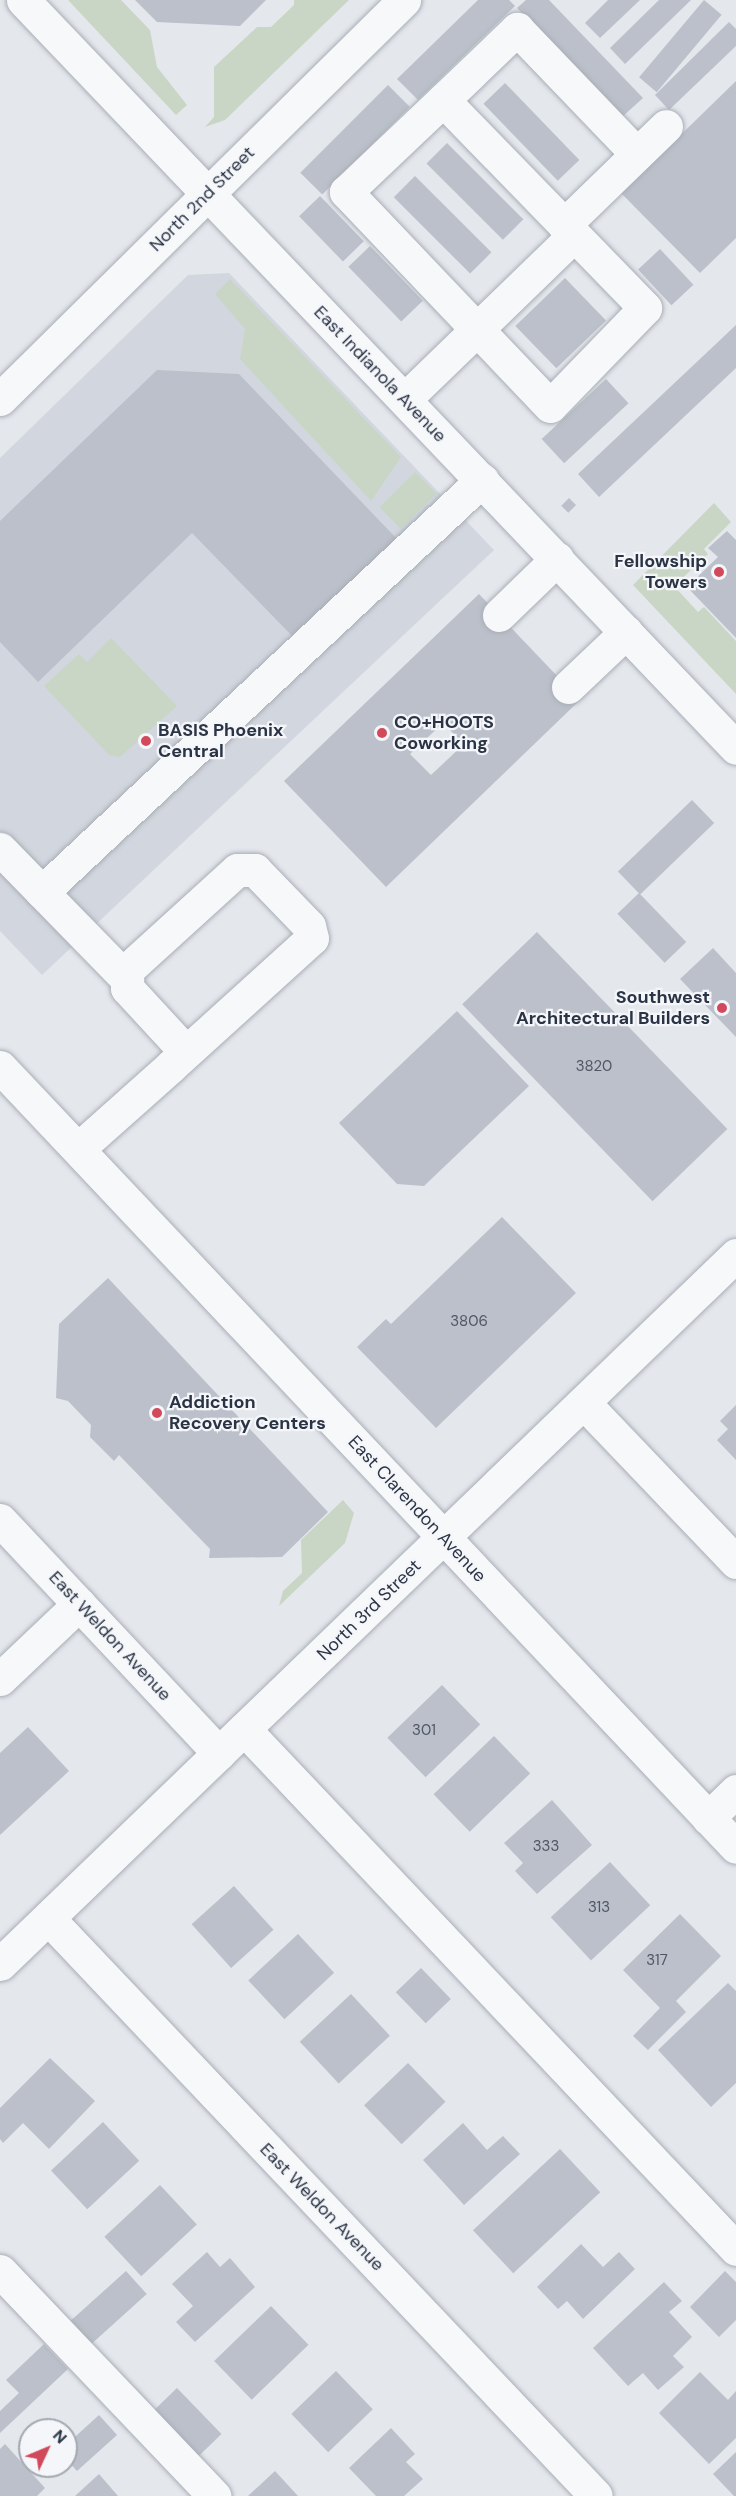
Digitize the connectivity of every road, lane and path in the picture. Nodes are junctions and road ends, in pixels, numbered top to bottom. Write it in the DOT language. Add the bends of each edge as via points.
graph roads {
  1 [pos="24,0"];
  2 [pos="404,0"];
  3 [pos="443,100"];
  4 [pos="666,126"];
  5 [pos="637,154"];
  6 [pos="208,194"];
  7 [pos="569,230"];
  8 [pos="477,329"];
  9 [pos="0,399"];
  10 [pos="405,399"];
  11 [pos="482,480"];
  12 [pos="557,559"];
  13 [pos="499,615"];
  14 [pos="626,632"];
  15 [pos="568,687"];
  16 [pos="736,748"];
  17 [pos="0,849"];
  18 [pos="42,892"];
  19 [pos="127,979"];
  20 [pos="186,1052"];
  21 [pos="0,1066"];
  22 [pos="78,1149"];
  23 [pos="736,1255"];
  24 [pos="584,1403"];
  25 [pos="0,1520"];
  26 [pos="444,1538"];
  27 [pos="736,1562"];
  28 [pos="79,1604"];
  29 [pos="0,1679"];
  30 [pos="244,1729"];
  31 [pos="219,1753"];
  32 [pos="736,1791"];
  33 [pos="708,1818"];
  34 [pos="736,1847"];
  35 [pos="48,1918"];
  36 [pos="0,1964"];
  37 [pos="736,2249"];
  38 [pos="0,2271"];
  39 [pos="214,2496"];
  40 [pos="597,2496"];
  1 -- 6 [label="street, East Indianola Avenue"];
  2 -- 6 [label="street, North 2nd Street"];
  3 -- 5 [label="street" via="517,29"];
  3 -- 7 [label="street"];
  3 -- 8 [label="street" via="346,192"];
  4 -- 5 [label="street"];
  5 -- 7 [label="street"];
  6 -- 9 [label="street, North 2nd Street"];
  6 -- 10 [label="street, East Indianola Avenue"];
  7 -- 8 [label="street"];
  7 -- 8 [label="street" via="645,308 550,406"];
  8 -- 10 [label="street"];
  10 -- 11 [label="street, East Indianola Avenue"];
  11 -- 12 [label="street, East Indianola Avenue"];
  11 -- 18 [label="street"];
  12 -- 13 [label="street"];
  12 -- 14 [label="street, East Indianola Avenue"];
  14 -- 15 [label="street"];
  14 -- 16 [label="street, East Indianola Avenue"];
  17 -- 18 [label="street"];
  18 -- 19 [label="street"];
  19 -- 20 [label="street" via="127,988"];
  19 -- 20 [label="street" via="127,970 237,870 255,870 309,926 312,938"];
  20 -- 22 [label="street"];
  21 -- 22 [label="street, East Clarendon Avenue"];
  22 -- 26 [label="street, East Clarendon Avenue"];
  23 -- 24 [label="street, North 3rd Street"];
  24 -- 26 [label="street, North 3rd Street"];
  24 -- 27 [label="street"];
  25 -- 28 [label="street, East Weldon Avenue"];
  26 -- 30 [label="street, North 3rd Street"];
  26 -- 33 [label="street, East Clarendon Avenue"];
  28 -- 29 [label="street"];
  28 -- 31 [label="street, East Weldon Avenue"];
  30 -- 31 [label="street, North 3rd Street"];
  30 -- 37 [label="street"];
  31 -- 35 [label="street, North 3rd Street"];
  32 -- 33 [label="street"];
  33 -- 34 [label="street, East Clarendon Avenue"];
  35 -- 36 [label="street, North 3rd Street"];
  35 -- 40 [label="street, East Weldon Avenue"];
  38 -- 39 [label="street"];
}
